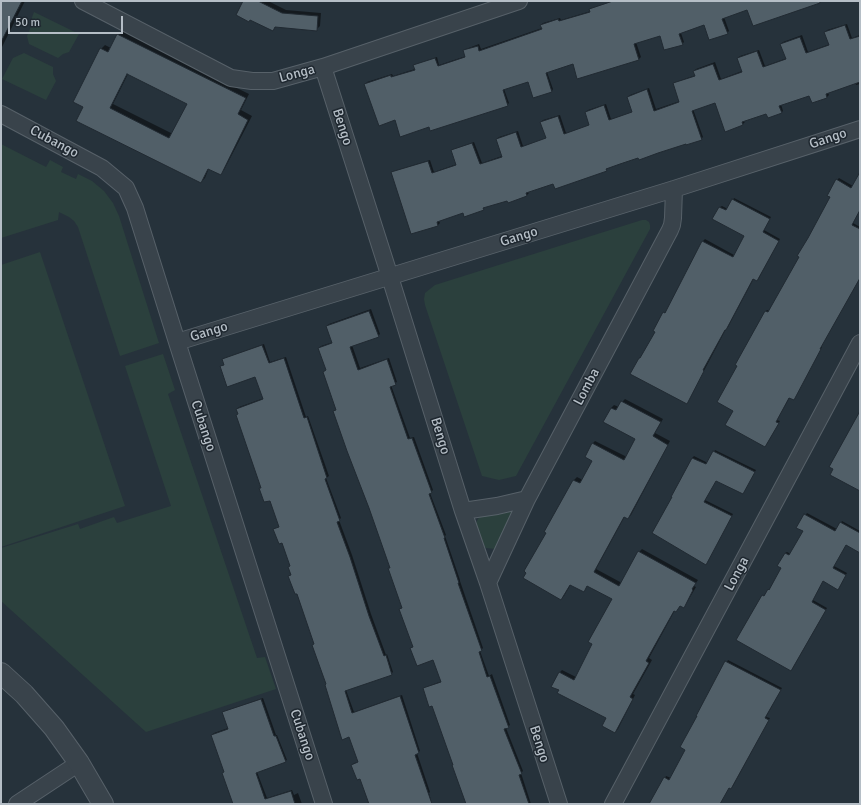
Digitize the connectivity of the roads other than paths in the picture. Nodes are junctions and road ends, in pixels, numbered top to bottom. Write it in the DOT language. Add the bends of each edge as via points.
graph roads {
  1 [pos="83,1"];
  2 [pos="519,1"];
  3 [pos="109,7"];
  4 [pos="323,67"];
  5 [pos="1,114"];
  6 [pos="860,129"];
  7 [pos="674,189"];
  8 [pos="390,277"];
  9 [pos="177,342"];
  10 [pos="860,343"];
  11 [pos="527,499"];
  12 [pos="463,511"];
  13 [pos="488,583"];
  14 [pos="1,672"];
  15 [pos="79,763"];
  16 [pos="17,804"];
  17 [pos="102,804"];
  18 [pos="324,804"];
  19 [pos="559,804"];
  20 [pos="613,804"];
  1 -- 3 [label="street, Longa"];
  2 -- 4 [label="street, Longa"];
  3 -- 4 [label="street, Longa" via="231,78 273,81"];
  4 -- 8 [label="street, Bengo"];
  5 -- 9 [label="street, Cubango" via="102,168 126,188 135,208"];
  6 -- 7 [label="street, Gango"];
  7 -- 8 [label="street, Gango"];
  7 -- 11 [label="street, Lomba" via="670,230"];
  8 -- 9 [label="street, Gango"];
  8 -- 12 [label="street, Bengo"];
  9 -- 18 [label="street, Cubango"];
  10 -- 20 [label="street, Longa"];
  11 -- 12 [label="street"];
  11 -- 13 [label="street, Lomba"];
  12 -- 13 [label="street, Bengo"];
  13 -- 19 [label="street, Bengo"];
  14 -- 15 [label="street" via="54,728"];
  15 -- 16 [label="street"];
  15 -- 17 [label="street"];
}
